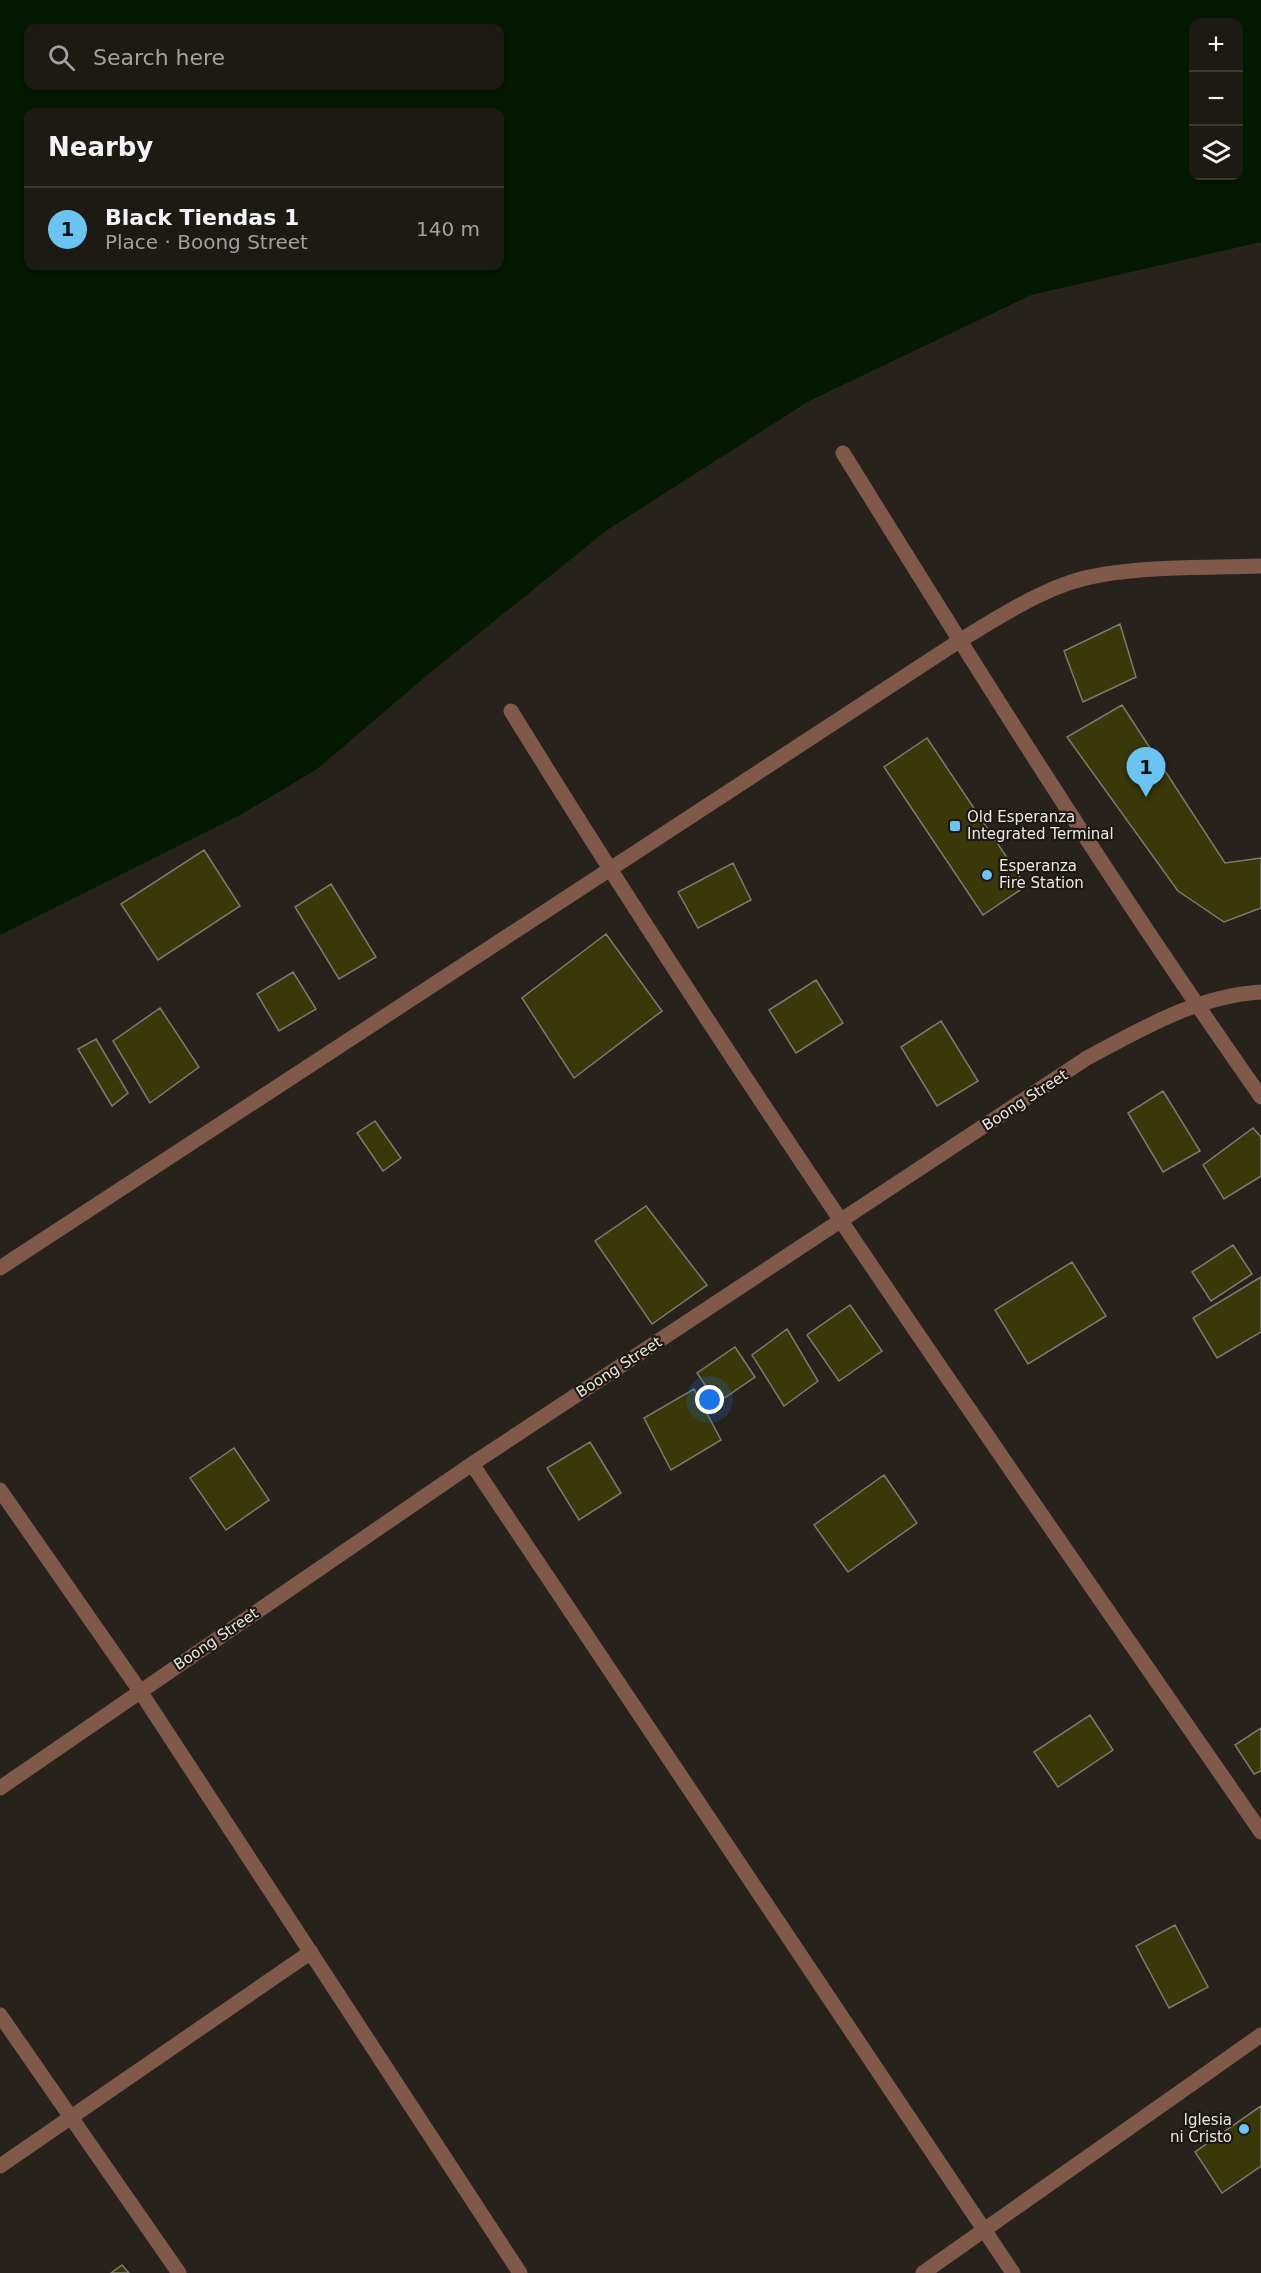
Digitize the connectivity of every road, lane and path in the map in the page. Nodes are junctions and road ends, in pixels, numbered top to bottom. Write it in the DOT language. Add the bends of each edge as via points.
graph roads {
  1 [pos="843,453"];
  2 [pos="1261,566"];
  3 [pos="959,641"];
  4 [pos="511,711"];
  5 [pos="610,872"];
  6 [pos="1261,992"];
  7 [pos="1196,1004"];
  8 [pos="1261,1097"];
  9 [pos="839,1222"];
  10 [pos="0,1268"];
  11 [pos="472,1464"];
  12 [pos="0,1490"];
  13 [pos="140,1691"];
  14 [pos="0,1788"];
  15 [pos="1261,1832"];
  16 [pos="310,1952"];
  17 [pos="0,2015"];
  18 [pos="1261,2035"];
  19 [pos="71,2117"];
  20 [pos="0,2166"];
  21 [pos="984,2230"];
  22 [pos="179,2273"];
  23 [pos="520,2273"];
  24 [pos="923,2273"];
  25 [pos="1013,2273"];
  1 -- 3 [label="street"];
  2 -- 3 [label="street" via="1099,575 1056,588"];
  3 -- 5 [label="street"];
  3 -- 7 [label="street"];
  4 -- 5 [label="street"];
  5 -- 9 [label="street"];
  5 -- 10 [label="street"];
  6 -- 7 [label="street, Boong Street"];
  7 -- 8 [label="street"];
  7 -- 9 [label="street, Boong Street" via="1087,1058"];
  9 -- 11 [label="street, Boong Street"];
  9 -- 15 [label="street"];
  11 -- 13 [label="street, Boong Street"];
  11 -- 21 [label="street"];
  12 -- 13 [label="street"];
  13 -- 14 [label="street, Boong Street"];
  13 -- 16 [label="street"];
  16 -- 19 [label="street"];
  16 -- 23 [label="street"];
  17 -- 19 [label="street"];
  18 -- 21 [label="street"];
  19 -- 20 [label="street"];
  19 -- 22 [label="street"];
  21 -- 24 [label="street"];
  21 -- 25 [label="street"];
}
